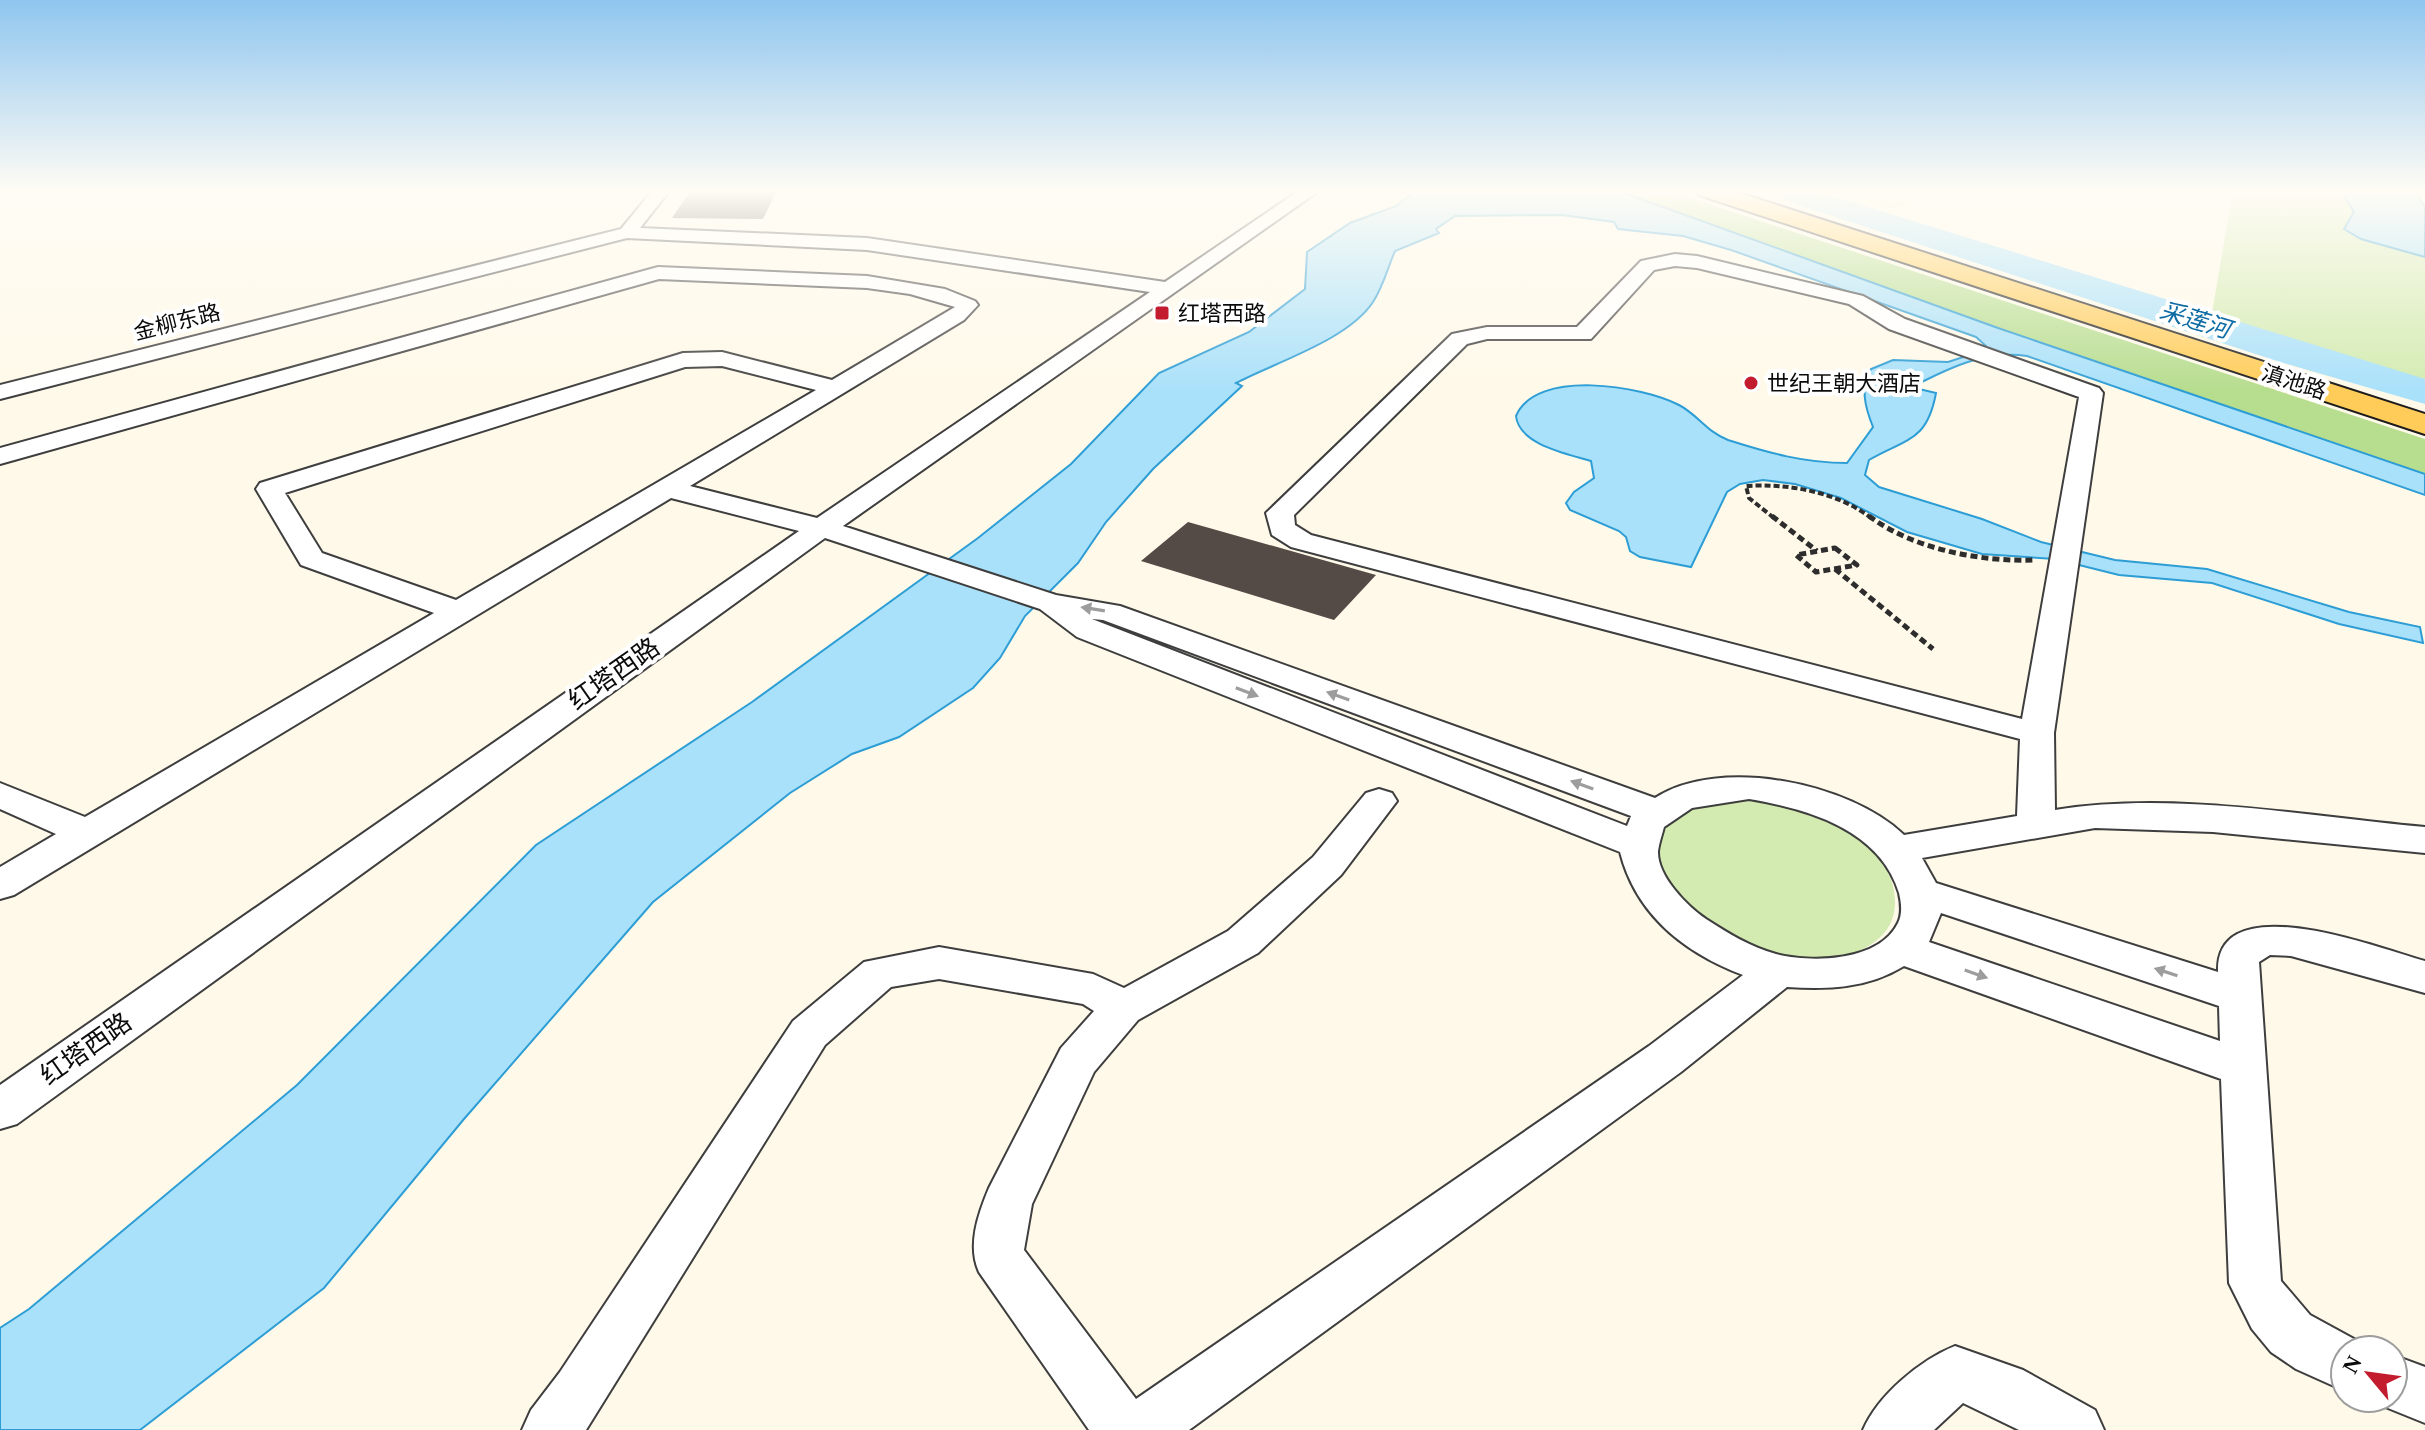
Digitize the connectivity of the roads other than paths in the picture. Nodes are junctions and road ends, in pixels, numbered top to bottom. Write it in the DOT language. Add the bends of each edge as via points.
graph roads {
  1 [pos="533,257"];
  2 [pos="953,257"];
  3 [pos="1216,257"];
  4 [pos="1912,257"];
  5 [pos="1939,257"];
  6 [pos="1170,289"];
  7 [pos="325,309"];
  8 [pos="389,348"];
  9 [pos="836,388"];
  10 [pos="0,392"];
  11 [pos="2425,414"];
  12 [pos="2425,424"];
  13 [pos="0,456"];
  14 [pos="666,489"];
  15 [pos="820,529"];
  16 [pos="459,612"];
  17 [pos="2037,733"];
  18 [pos="0,795"];
  19 [pos="1379,801"];
  20 [pos="2036,826"];
  21 [pos="1647,828"];
  22 [pos="87,833"];
  23 [pos="2425,840"];
  24 [pos="1896,849"];
  25 [pos="0,885"];
  26 [pos="1917,891"];
  27 [pos="1902,949"];
  28 [pos="1780,970"];
  29 [pos="2425,977"];
  30 [pos="2240,996"];
  31 [pos="1123,1008"];
  32 [pos="2244,1068"];
  33 [pos="0,1110"];
  34 [pos="2329,1356"];
  35 [pos="551,1430"];
  36 [pos="1123,1430"];
  37 [pos="1141,1430"];
  38 [pos="1892,1430"];
  39 [pos="2075,1430"];
  1 -- 7 [label="street, 金柳东路"];
  2 -- 6 [label="street, 金柳东路"];
  3 -- 6 [label="street, 红塔西路"];
  4 -- 12 [label="main road, 滇池路"];
  5 -- 11 [label="main road, 滇池路"];
  6 -- 15 [label="street, 红塔西路"];
  7 -- 8 [label="street"];
  7 -- 10 [label="street, 金柳东路"];
  8 -- 9 [label="street" via="658,273 900,287 957,297 968,305"];
  8 -- 13 [label="street"];
  9 -- 14 [label="street"];
  9 -- 16 [label="street" via="722,359 683,360 269,489 311,559"];
  14 -- 15 [label="street"];
  14 -- 16 [label="street"];
  15 -- 21 [label="street" via="1051,603 1109,612"];
  15 -- 33 [label="street, 红塔西路"];
  16 -- 22 [label="street"];
  17 -- 17 [label="street" via="1301,541 1282,529 1280,513 1460,339 1487,333 1583,334 1648,265 1697,262 1856,300 1897,324 2091,393"];
  17 -- 20 [label="street"];
  18 -- 22 [label="street"];
  19 -- 31 [label="street" via="1327,866 1243,942"];
  20 -- 23 [label="street" via="2095,816"];
  20 -- 24 [label="street"];
  21 -- 24 [label="street" via="1680,797 1712,788 1749,787 1828,806"];
  21 -- 28 [label="street" via="1642,874 1660,904 1691,932 1732,955"];
  22 -- 25 [label="street"];
  24 -- 26 [label="street"];
  26 -- 27 [label="street" via="1922,906 1916,932"];
  30 -- 26 [label="street, one-way"];
  27 -- 28 [label="street" via="1866,969 1825,974"];
  27 -- 32 [label="street, one-way"];
  28 -- 37 [label="street" via="1665,1059"];
  29 -- 30 [label="street" via="2328,948 2263,940 2238,955"];
  30 -- 32 [label="street"];
  31 -- 35 [label="street" via="1093,990 939,963 879,973 809,1033"];
  31 -- 36 [label="street" via="1077,1061 1007,1204 997,1255"];
  32 -- 34 [label="street" via="2255,1283 2281,1328"];
  38 -- 39 [label="street" via="1955,1373 2003,1390"];
}
